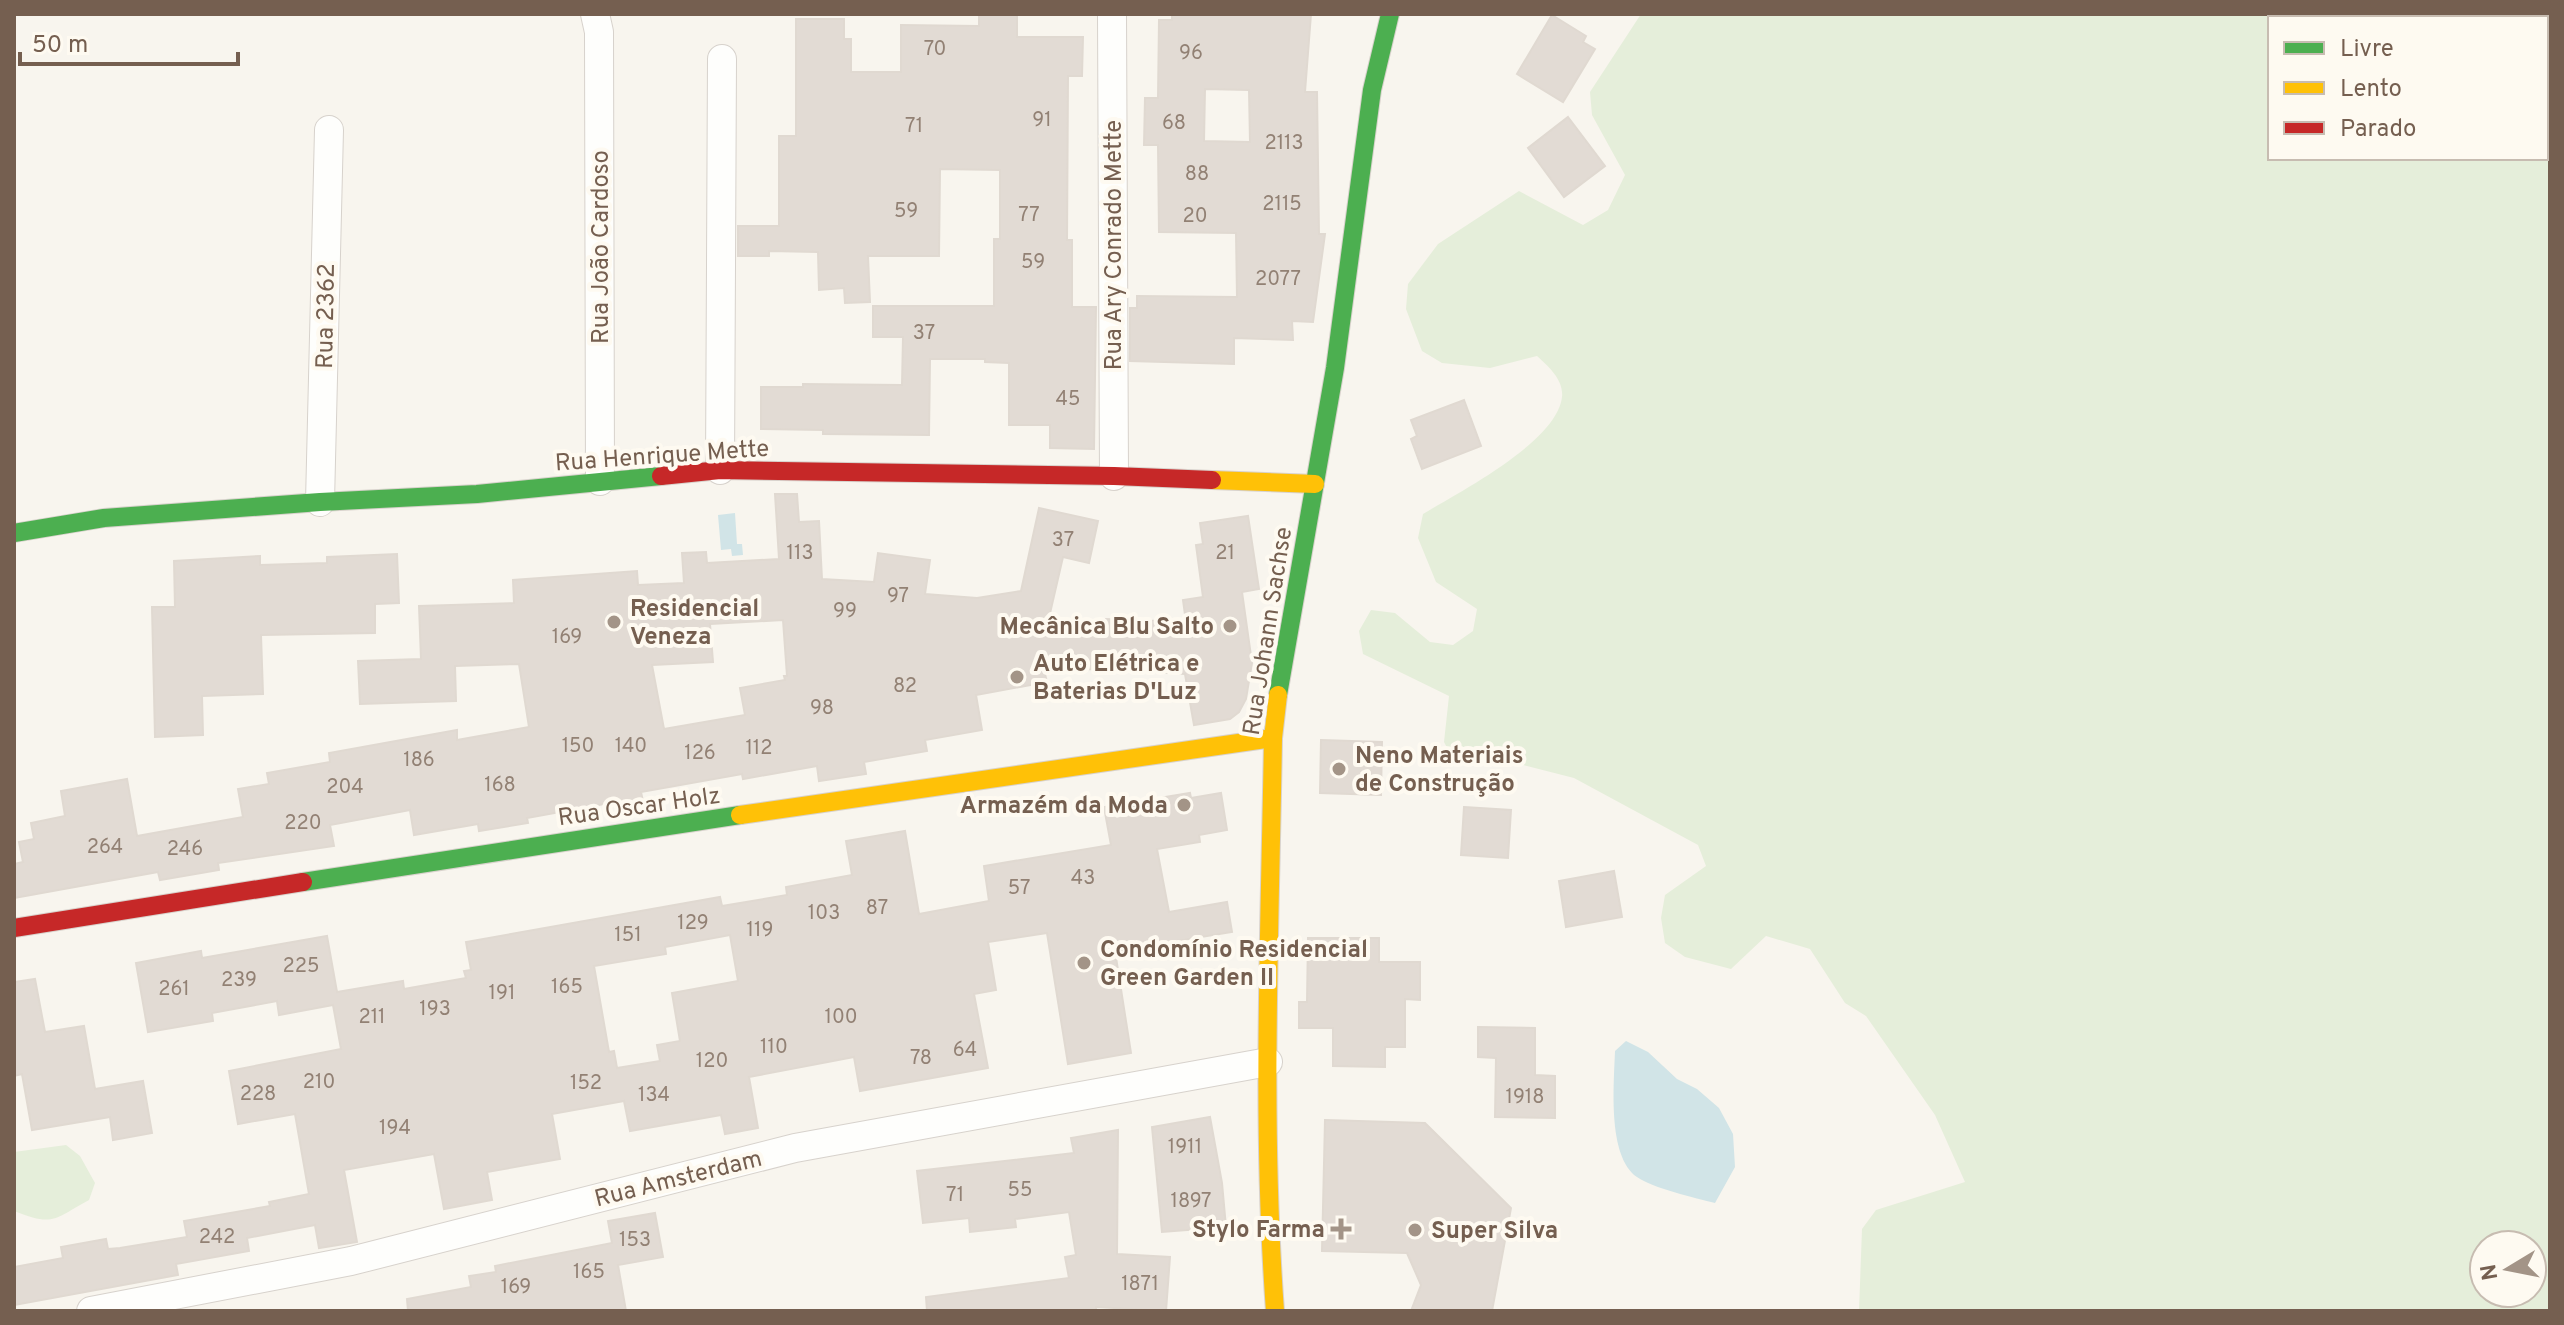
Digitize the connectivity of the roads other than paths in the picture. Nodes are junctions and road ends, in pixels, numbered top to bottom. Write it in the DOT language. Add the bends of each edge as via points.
graph roads {
  1 [pos="595,14"];
  2 [pos="1112,14"];
  3 [pos="1390,14"];
  4 [pos="722,59"];
  5 [pos="329,130"];
  6 [pos="720,470"];
  7 [pos="1114,476"];
  8 [pos="600,481"];
  9 [pos="1315,484"];
  10 [pos="320,502"];
  11 [pos="14,533"];
  12 [pos="1273,738"];
  13 [pos="14,928"];
  14 [pos="1268,1062"];
  15 [pos="91,1311"];
  16 [pos="1275,1311"];
  1 -- 8 [label="street, Rua João Cardoso"];
  2 -- 7 [label="street, Rua Ary Conrado Mette"];
  3 -- 9 [label="street, Rua Johann Sachse" via="1372,90"];
  4 -- 6 [label="street"];
  5 -- 10 [label="street, Rua 2362"];
  6 -- 7 [label="street, Rua Henrique Mette"];
  6 -- 8 [label="street, Rua Henrique Mette"];
  7 -- 9 [label="street, Rua Henrique Mette"];
  8 -- 10 [label="street, Rua Henrique Mette"];
  9 -- 12 [label="street, Rua Johann Sachse"];
  10 -- 11 [label="street, Rua Henrique Mette" via="104,518"];
  12 -- 13 [label="street, Rua Oscar Holz"];
  12 -- 14 [label="street, Rua Johann Sachse"];
  14 -- 15 [label="street, Rua Amsterdam" via="795,1148 351,1261"];
  14 -- 16 [label="street, Rua Johann Sachse"];
}
